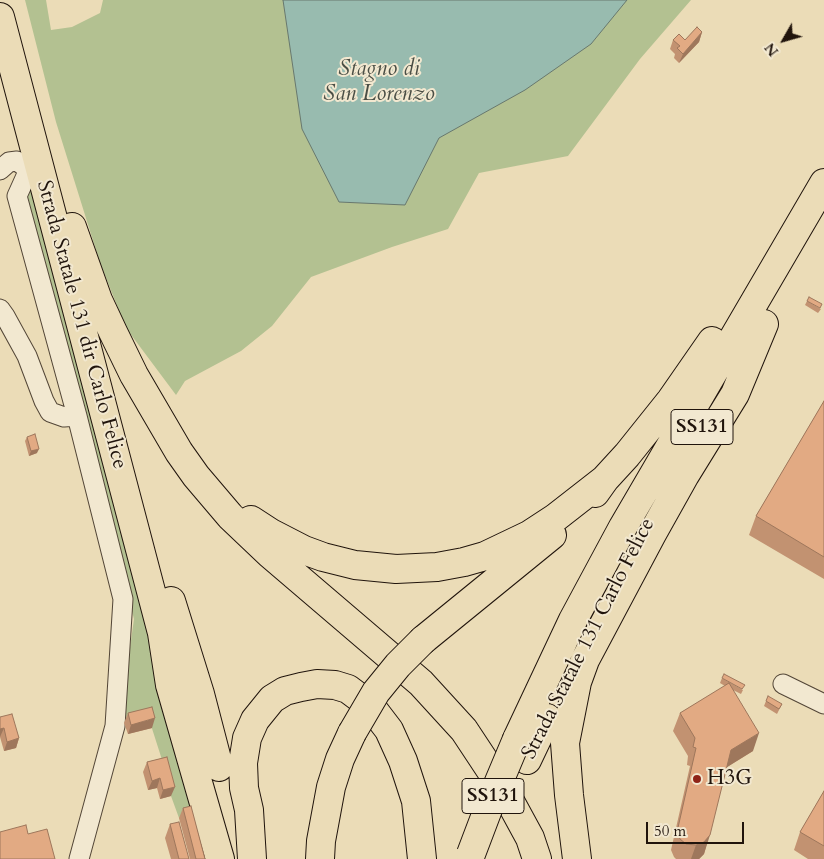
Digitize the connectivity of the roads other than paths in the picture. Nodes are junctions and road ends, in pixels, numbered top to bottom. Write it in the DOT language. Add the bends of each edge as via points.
graph roads {
  1 [pos="12,0"];
  2 [pos="0,17"];
  3 [pos="32,162"];
  4 [pos="0,170"];
  5 [pos="824,183"];
  6 [pos="57,184"];
  7 [pos="824,218"];
  8 [pos="772,272"];
  9 [pos="0,309"];
  10 [pos="764,324"];
  11 [pos="77,416"];
  12 [pos="163,423"];
  13 [pos="605,479"];
  14 [pos="162,632"];
  15 [pos="783,684"];
  16 [pos="824,704"];
  17 [pos="522,749"];
  18 [pos="219,767"];
  19 [pos="477,857"];
  20 [pos="79,859"];
  21 [pos="220,859"];
  22 [pos="252,859"];
  23 [pos="320,859"];
  24 [pos="422,859"];
  25 [pos="537,859"];
  26 [pos="578,859"];
  1 -- 6 [label="highway, Strada Statale 131 dir Carlo Felice"];
  2 -- 3 [label="highway, Strada Statale 131 dir Carlo Felice"];
  3 -- 4 [label="street" via="9,162"];
  3 -- 11 [label="street" via="17,196"];
  3 -- 14 [label="highway, Strada Statale 131 dir Carlo Felice"];
  5 -- 8 [label="highway, Strada Statale 131 Carlo Felice / SS131"];
  6 -- 12 [label="highway" via="86,268 113,332"];
  6 -- 18 [label="highway" via="75,267 136,492 200,694"];
  7 -- 10 [label="highway, Strada Statale 131 Carlo Felice / SS131"];
  8 -- 13 [label="highway" via="728,316 671,400"];
  8 -- 17 [label="highway, Strada Statale 131 Carlo Felice / SS131" via="622,527 573,620"];
  9 -- 11 [label="street" via="27,356 50,412 64,417"];
  10 -- 17 [label="highway, Strada Statale 131 Carlo Felice / SS131" via="615,577"];
  10 -- 26 [label="highway" via="735,394 652,534 582,667 565,743"];
  11 -- 20 [label="street" via="123,599 114,726"];
  12 -- 13 [label="highway" via="236,509 304,550 355,565 396,569 437,567 486,556 528,535"];
  12 -- 25 [label="highway" via="178,452 230,516 420,683 464,730 505,792 530,838"];
  13 -- 23 [label="highway, bridge" via="589,502 423,640 381,684 340,759 331,787"];
  14 -- 18 [label="highway"];
  14 -- 21 [label="highway" via="170,685"];
  15 -- 16 [label="street"];
  17 -- 19 [label="highway, Strada Statale 131 Carlo Felice / SS131, bridge" via="493,796"];
  18 -- 22 [label="highway"];
  22 -- 24 [label="highway" via="243,764 247,738 254,720 272,699 285,691 317,684 348,689 376,713 389,730 416,801"];
}
